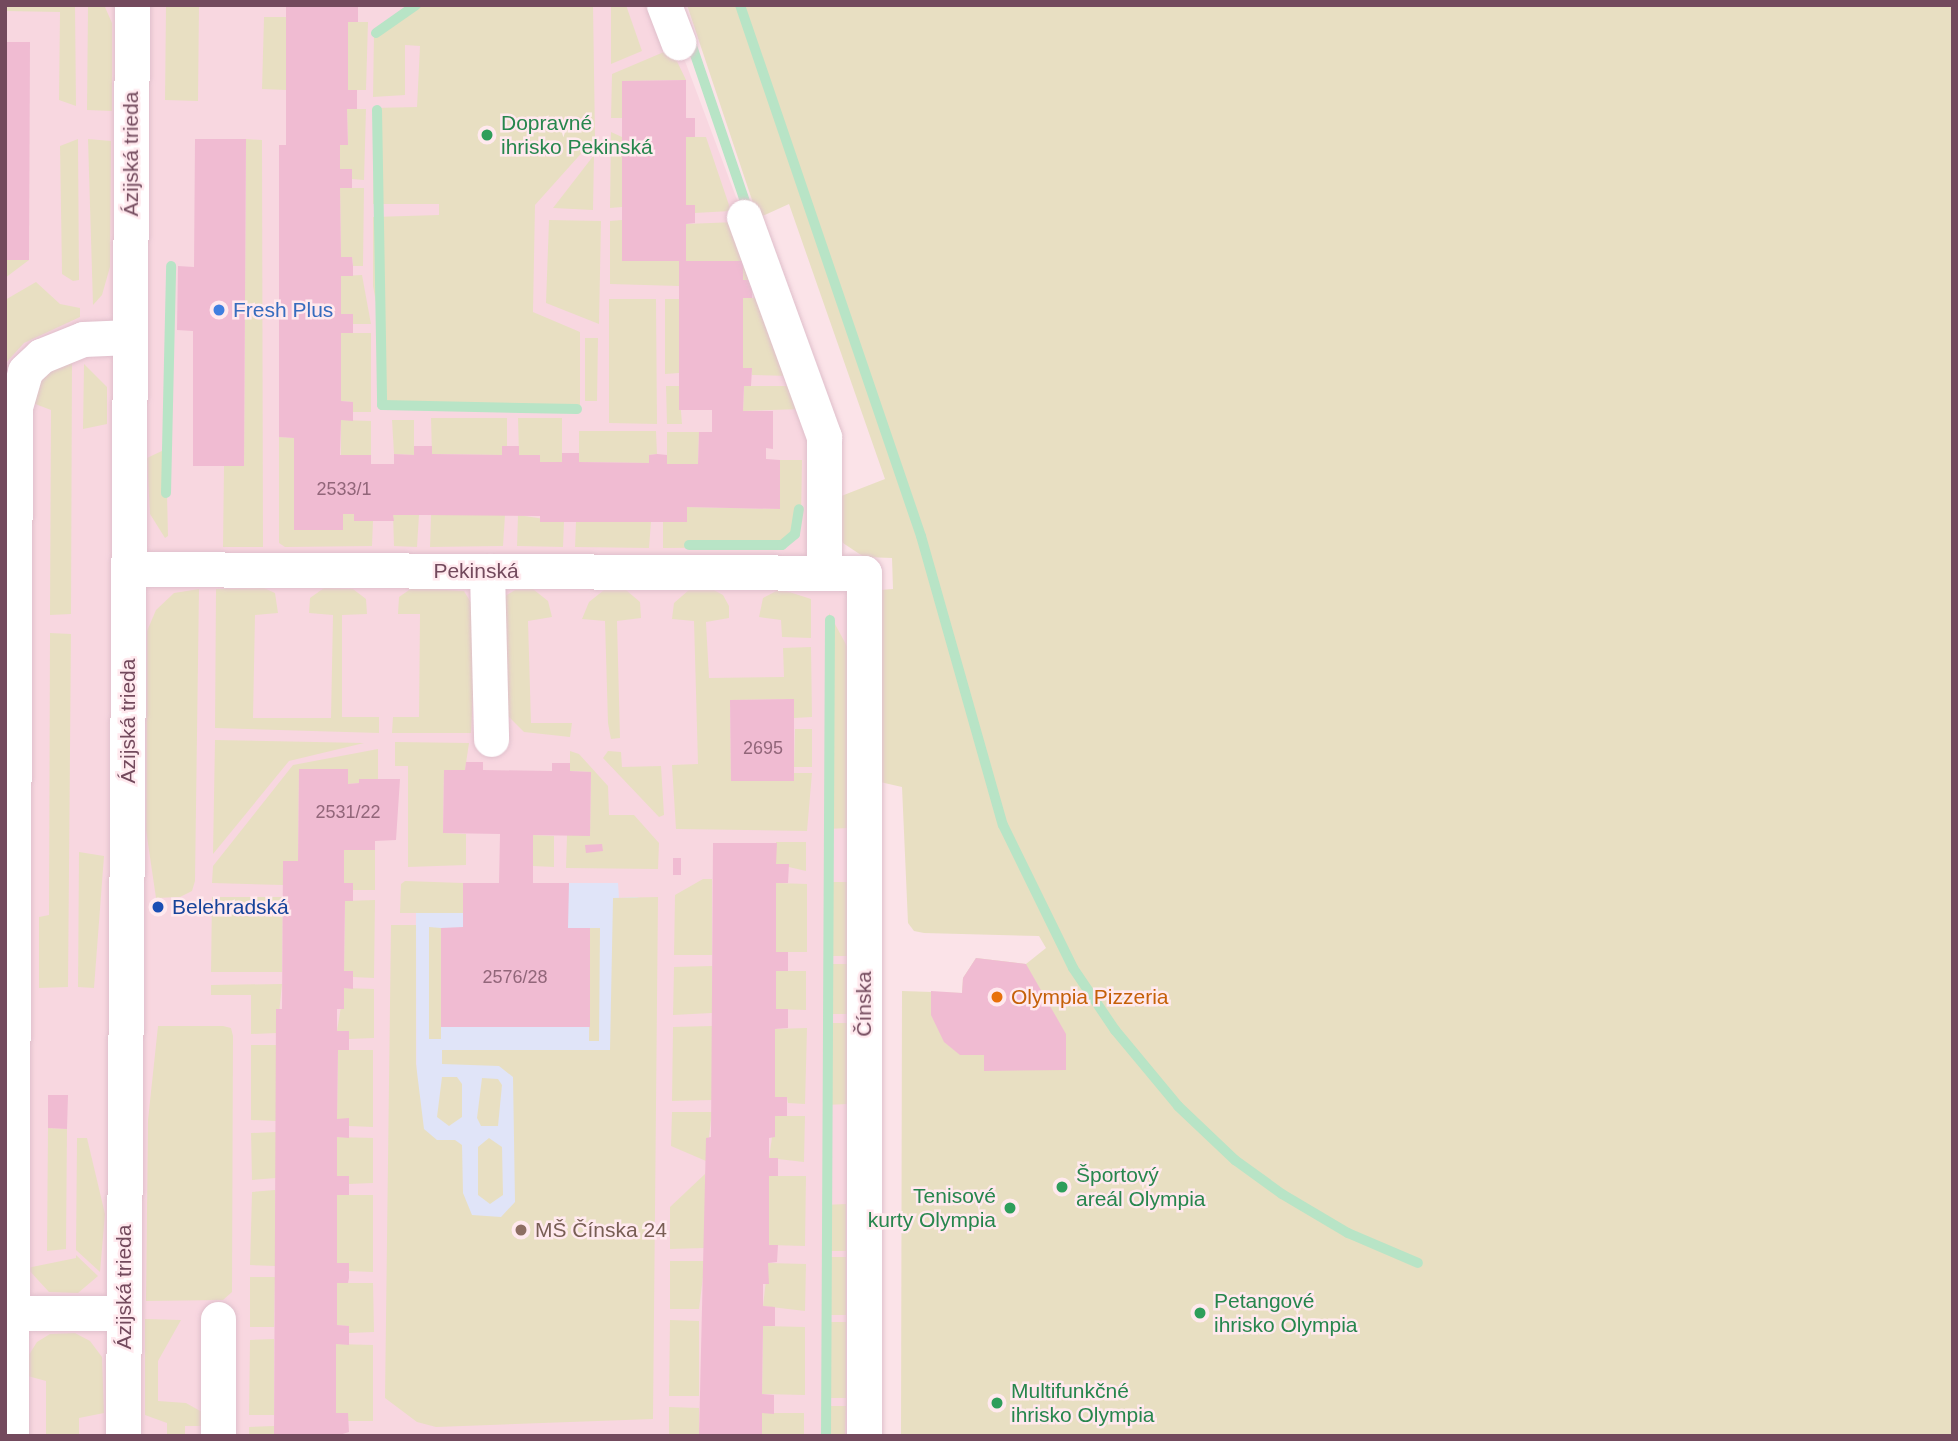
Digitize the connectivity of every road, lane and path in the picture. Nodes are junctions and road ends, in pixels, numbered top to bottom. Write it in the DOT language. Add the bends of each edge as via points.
graph roads {
  1 [pos="132,5"];
  2 [pos="664,5"];
  3 [pos="678,42"];
  4 [pos="744,218"];
  5 [pos="130,337"];
  6 [pos="129,569"];
  7 [pos="487,571"];
  8 [pos="824,573"];
  9 [pos="864,573"];
  10 [pos="491,739"];
  11 [pos="8,997"];
  12 [pos="12,1313"];
  13 [pos="124,1313"];
  14 [pos="218,1319"];
  15 [pos="11,1436"];
  16 [pos="123,1436"];
  17 [pos="218,1436"];
  18 [pos="864,1436"];
  1 -- 5 [label="street, Ázijská trieda"];
  2 -- 3 [label="street"];
  4 -- 8 [label="street" via="824,437"];
  5 -- 6 [label="street, Ázijská trieda"];
  5 -- 11 [label="street" via="83,339 51,351 25,371 17,395 12,439"];
  6 -- 7 [label="street, Pekinská"];
  6 -- 13 [label="street, Ázijská trieda"];
  7 -- 8 [label="street, Pekinská"];
  7 -- 10 [label="street"];
  8 -- 9 [label="street, Pekinská"];
  9 -- 18 [label="street, Čínska"];
  11 -- 12 [label="street" via="14,1021"];
  12 -- 13 [label="street"];
  12 -- 15 [label="street"];
  13 -- 16 [label="street, Ázijská trieda"];
  14 -- 17 [label="street"];
}
